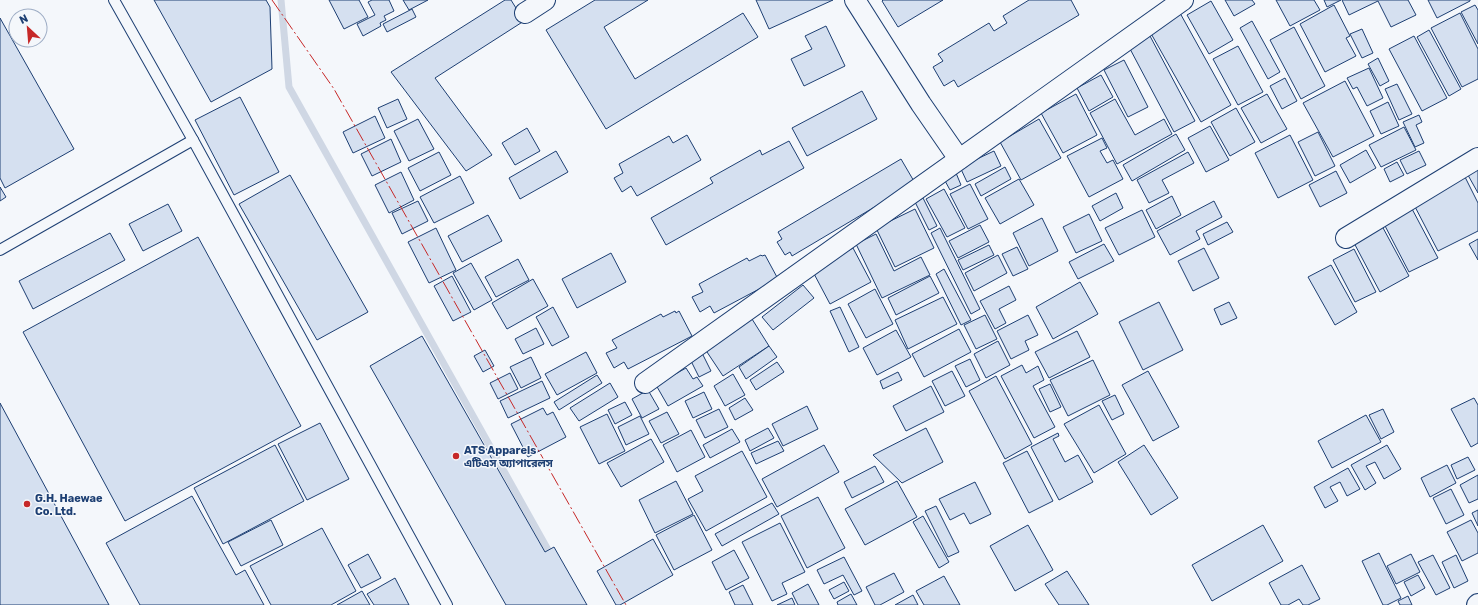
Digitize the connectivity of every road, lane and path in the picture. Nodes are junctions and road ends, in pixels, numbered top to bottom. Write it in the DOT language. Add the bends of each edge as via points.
graph roads {
  1 [pos="114,0"];
  2 [pos="545,0"];
  3 [pos="855,0"];
  4 [pos="1183,0"];
  5 [pos="525,13"];
  6 [pos="193,140"];
  7 [pos="1478,158"];
  8 [pos="959,159"];
  9 [pos="1346,238"];
  10 [pos="0,250"];
  11 [pos="644,383"];
  12 [pos="447,605"];
  1 -- 6 [label="lane"];
  2 -- 5 [label="street"];
  3 -- 8 [label="street"];
  4 -- 8 [label="street"];
  6 -- 10 [label="lane"];
  6 -- 12 [label="lane"];
  7 -- 9 [label="street"];
  8 -- 11 [label="street"];
}
